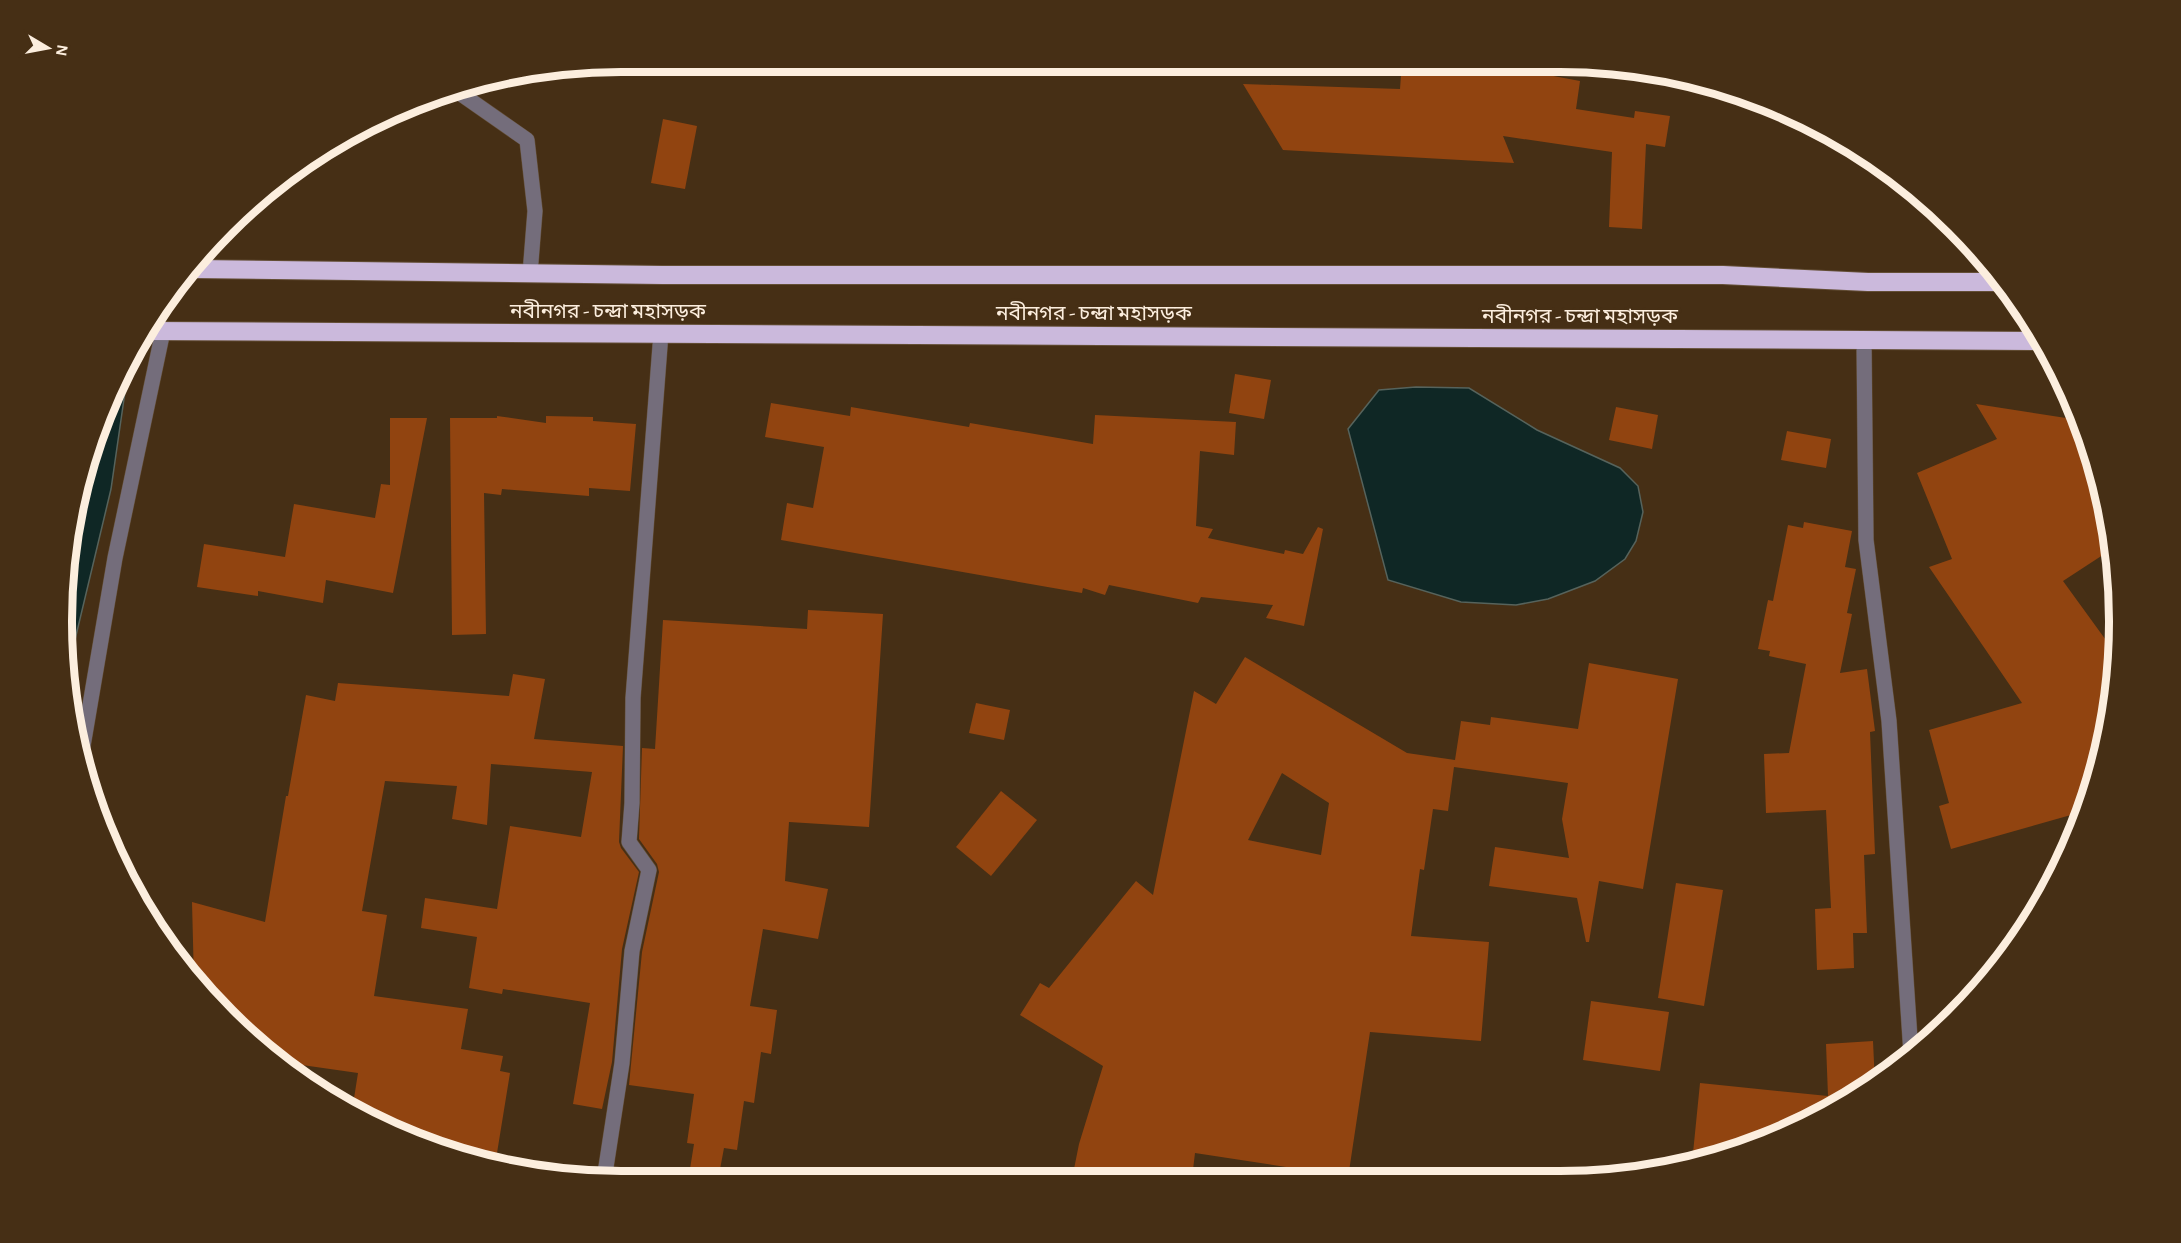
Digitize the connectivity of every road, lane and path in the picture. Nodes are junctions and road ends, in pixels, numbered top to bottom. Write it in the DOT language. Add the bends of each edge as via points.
graph roads {
  1 [pos="463,96"];
  2 [pos="200,269"];
  3 [pos="530,274"];
  4 [pos="1991,282"];
  5 [pos="155,331"];
  6 [pos="155,333"];
  7 [pos="661,333"];
  8 [pos="1864,340"];
  9 [pos="2031,341"];
  10 [pos="85,736"];
  11 [pos="1910,1044"];
  12 [pos="605,1171"];
  1 -- 3 [label="street" via="527,140 535,211"];
  2 -- 3 [label="highway, নবীনগর - চন্দ্রা মহাসড়ক"];
  3 -- 4 [label="highway, নবীনগর - চন্দ্রা মহাসড়ক" via="1723,275 1868,282"];
  5 -- 7 [label="highway, নবীনগর - চন্দ্রা মহাসড়ক"];
  6 -- 10 [label="street"];
  7 -- 8 [label="highway, নবীনগর - চন্দ্রা মহাসড়ক"];
  7 -- 12 [label="street" via="633,698 628,842 649,870 632,951 622,1063"];
  8 -- 9 [label="highway, নবীনগর - চন্দ্রা মহাসড়ক"];
  8 -- 11 [label="street" via="1866,540 1889,721"];
}
